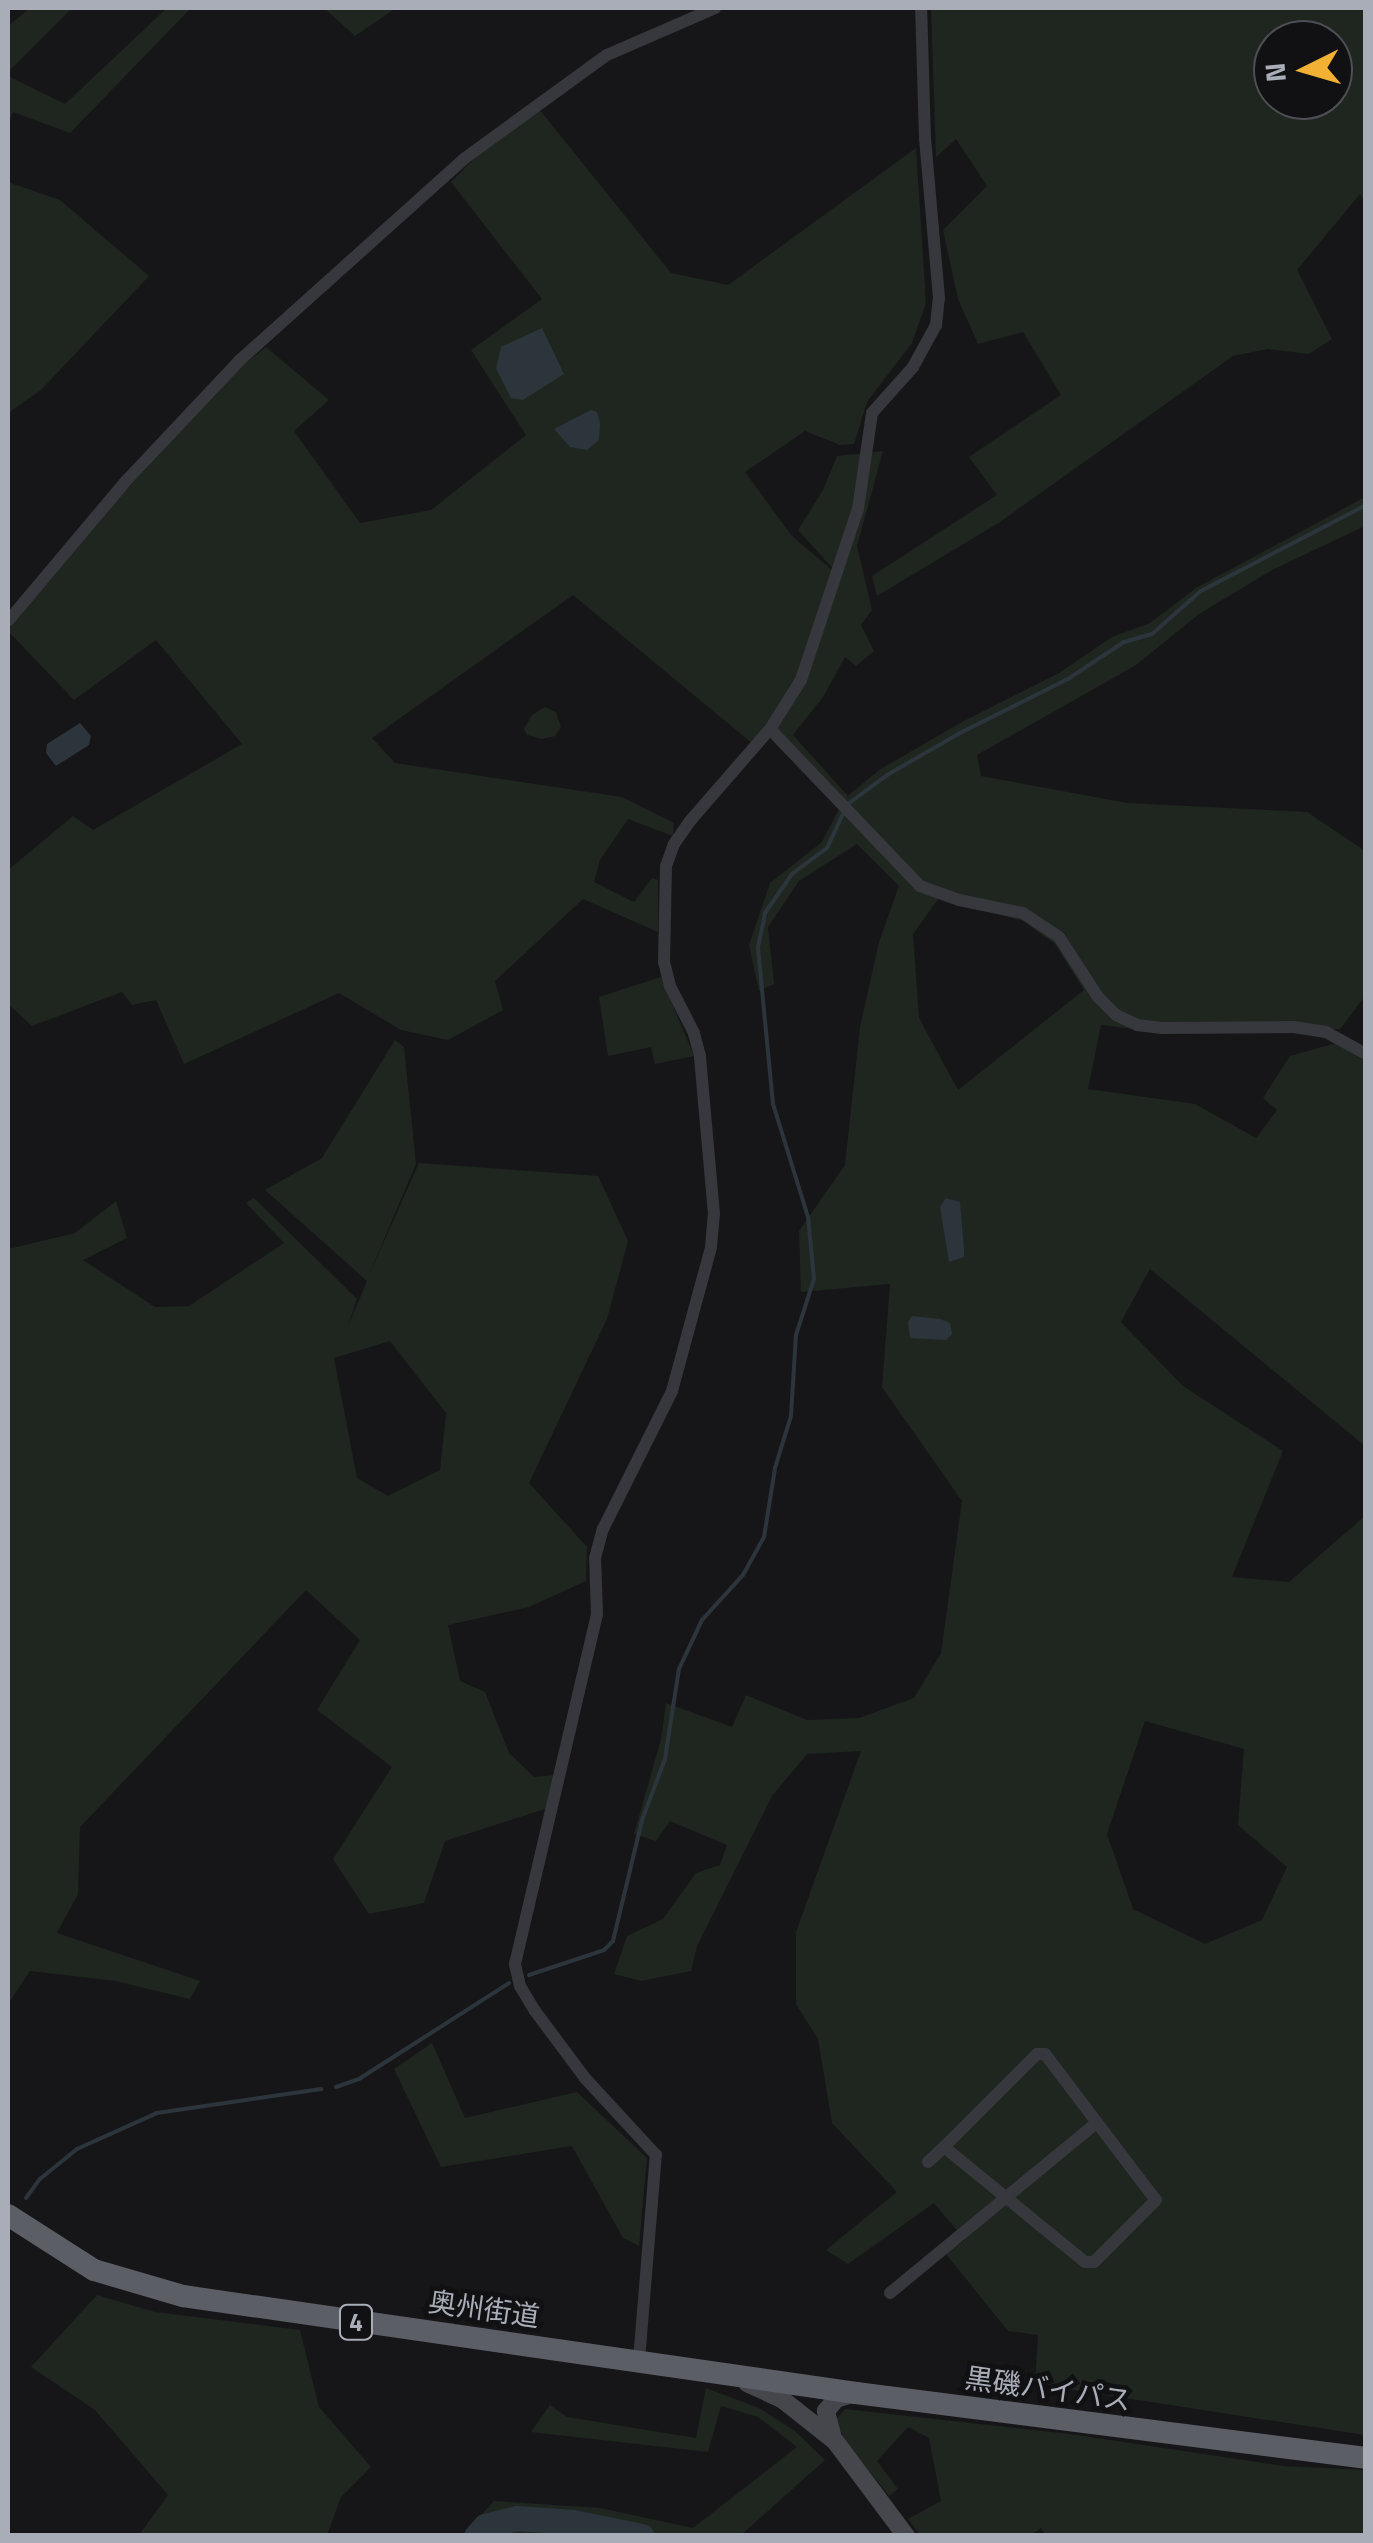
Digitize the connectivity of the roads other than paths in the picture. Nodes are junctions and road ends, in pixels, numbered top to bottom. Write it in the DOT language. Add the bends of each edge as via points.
graph roads {
  1 [pos="715,8"];
  2 [pos="921,8"];
  3 [pos="8,621"];
  4 [pos="770,729"];
  5 [pos="1366,1054"];
  6 [pos="1095,2124"];
  7 [pos="944,2147"];
  8 [pos="928,2162"];
  9 [pos="1007,2199"];
  10 [pos="8,2215"];
  11 [pos="890,2294"];
  12 [pos="639,2360"];
  13 [pos="722,2372"];
  14 [pos="856,2393"];
  15 [pos="834,2441"];
  16 [pos="1366,2458"];
  17 [pos="906,2536"];
  1 -- 3 [label="street" via="607,56 464,158 240,360"];
  2 -- 4 [label="street" via="936,325 913,367 872,413 858,509 820,628 802,680"];
  4 -- 5 [label="street" via="920,886 1023,913 1060,936 1116,1015 1162,1028 1310,1030 1351,1042"];
  4 -- 12 [label="street" via="690,821 666,866 664,962 700,1056 711,1247 672,1390 603,1528 595,1558 596,1614 516,1964 535,2011 656,2155"];
  6 -- 7 [label="street" via="1045,2054 1037,2054"];
  6 -- 9 [label="street"];
  6 -- 9 [label="street" via="1156,2200 1094,2262 1085,2262"];
  7 -- 8 [label="street"];
  7 -- 9 [label="street"];
  9 -- 11 [label="street"];
  10 -- 12 [label="highway, 奥州街道 / 4" via="60,2252 135,2285"];
  12 -- 13 [label="highway, 奥州街道 / 4"];
  13 -- 14 [label="highway, 黒磯バイパス / 4"];
  13 -- 15 [label="main road, 奥州街道" via="783,2400"];
  14 -- 15 [label="main road" via="826,2411"];
  14 -- 16 [label="highway, 黒磯バイパス / 4"];
  15 -- 17 [label="main road, 奥州街道"];
}
